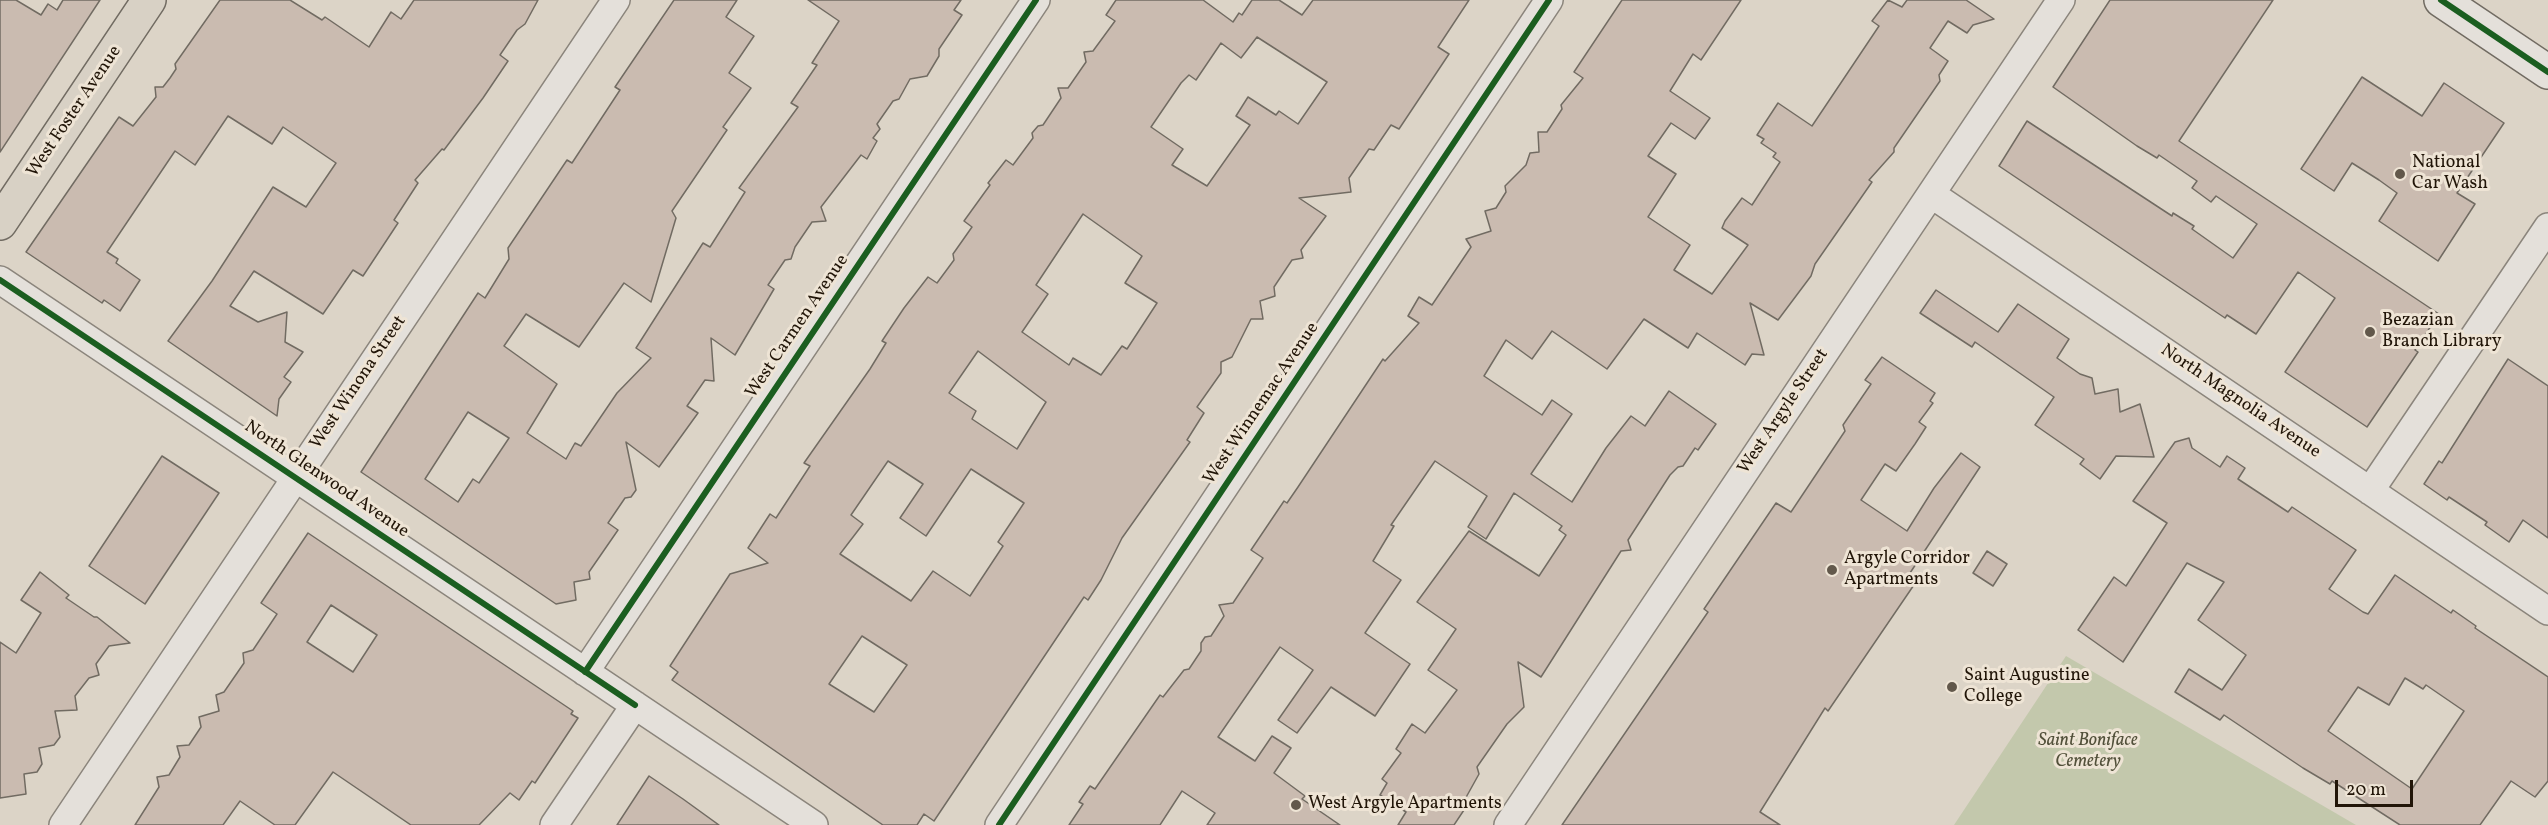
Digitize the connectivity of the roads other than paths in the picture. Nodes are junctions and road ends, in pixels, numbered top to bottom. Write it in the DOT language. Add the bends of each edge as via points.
graph roads {
  1 [pos="149,0"];
  2 [pos="615,0"];
  3 [pos="1036,0"];
  4 [pos="1549,0"];
  5 [pos="2061,0"];
  6 [pos="2441,0"];
  7 [pos="2548,72"];
  8 [pos="1932,194"];
  9 [pos="0,223"];
  10 [pos="2548,227"];
  11 [pos="0,280"];
  12 [pos="295,478"];
  13 [pos="2370,490"];
  14 [pos="2548,610"];
  15 [pos="585,672"];
  16 [pos="634,705"];
  17 [pos="63,825"];
  18 [pos="554,825"];
  19 [pos="814,825"];
  20 [pos="999,825"];
  21 [pos="1508,825"];
  1 -- 9 [label="main road, West Foster Avenue"];
  2 -- 12 [label="street, West Winona Street"];
  3 -- 15 [label="street, West Carmen Avenue"];
  4 -- 20 [label="street, West Winnemac Avenue"];
  5 -- 8 [label="street, West Argyle Street"];
  6 -- 7 [label="main road"];
  8 -- 13 [label="street, North Magnolia Avenue"];
  8 -- 21 [label="street, West Argyle Street"];
  10 -- 13 [label="street"];
  11 -- 12 [label="street, North Glenwood Avenue"];
  12 -- 15 [label="street, North Glenwood Avenue"];
  12 -- 17 [label="street, West Winona Street"];
  13 -- 14 [label="street, North Magnolia Avenue"];
  15 -- 16 [label="street, North Glenwood Avenue"];
  16 -- 18 [label="street"];
  16 -- 19 [label="street, North Glenwood Avenue"];
}
